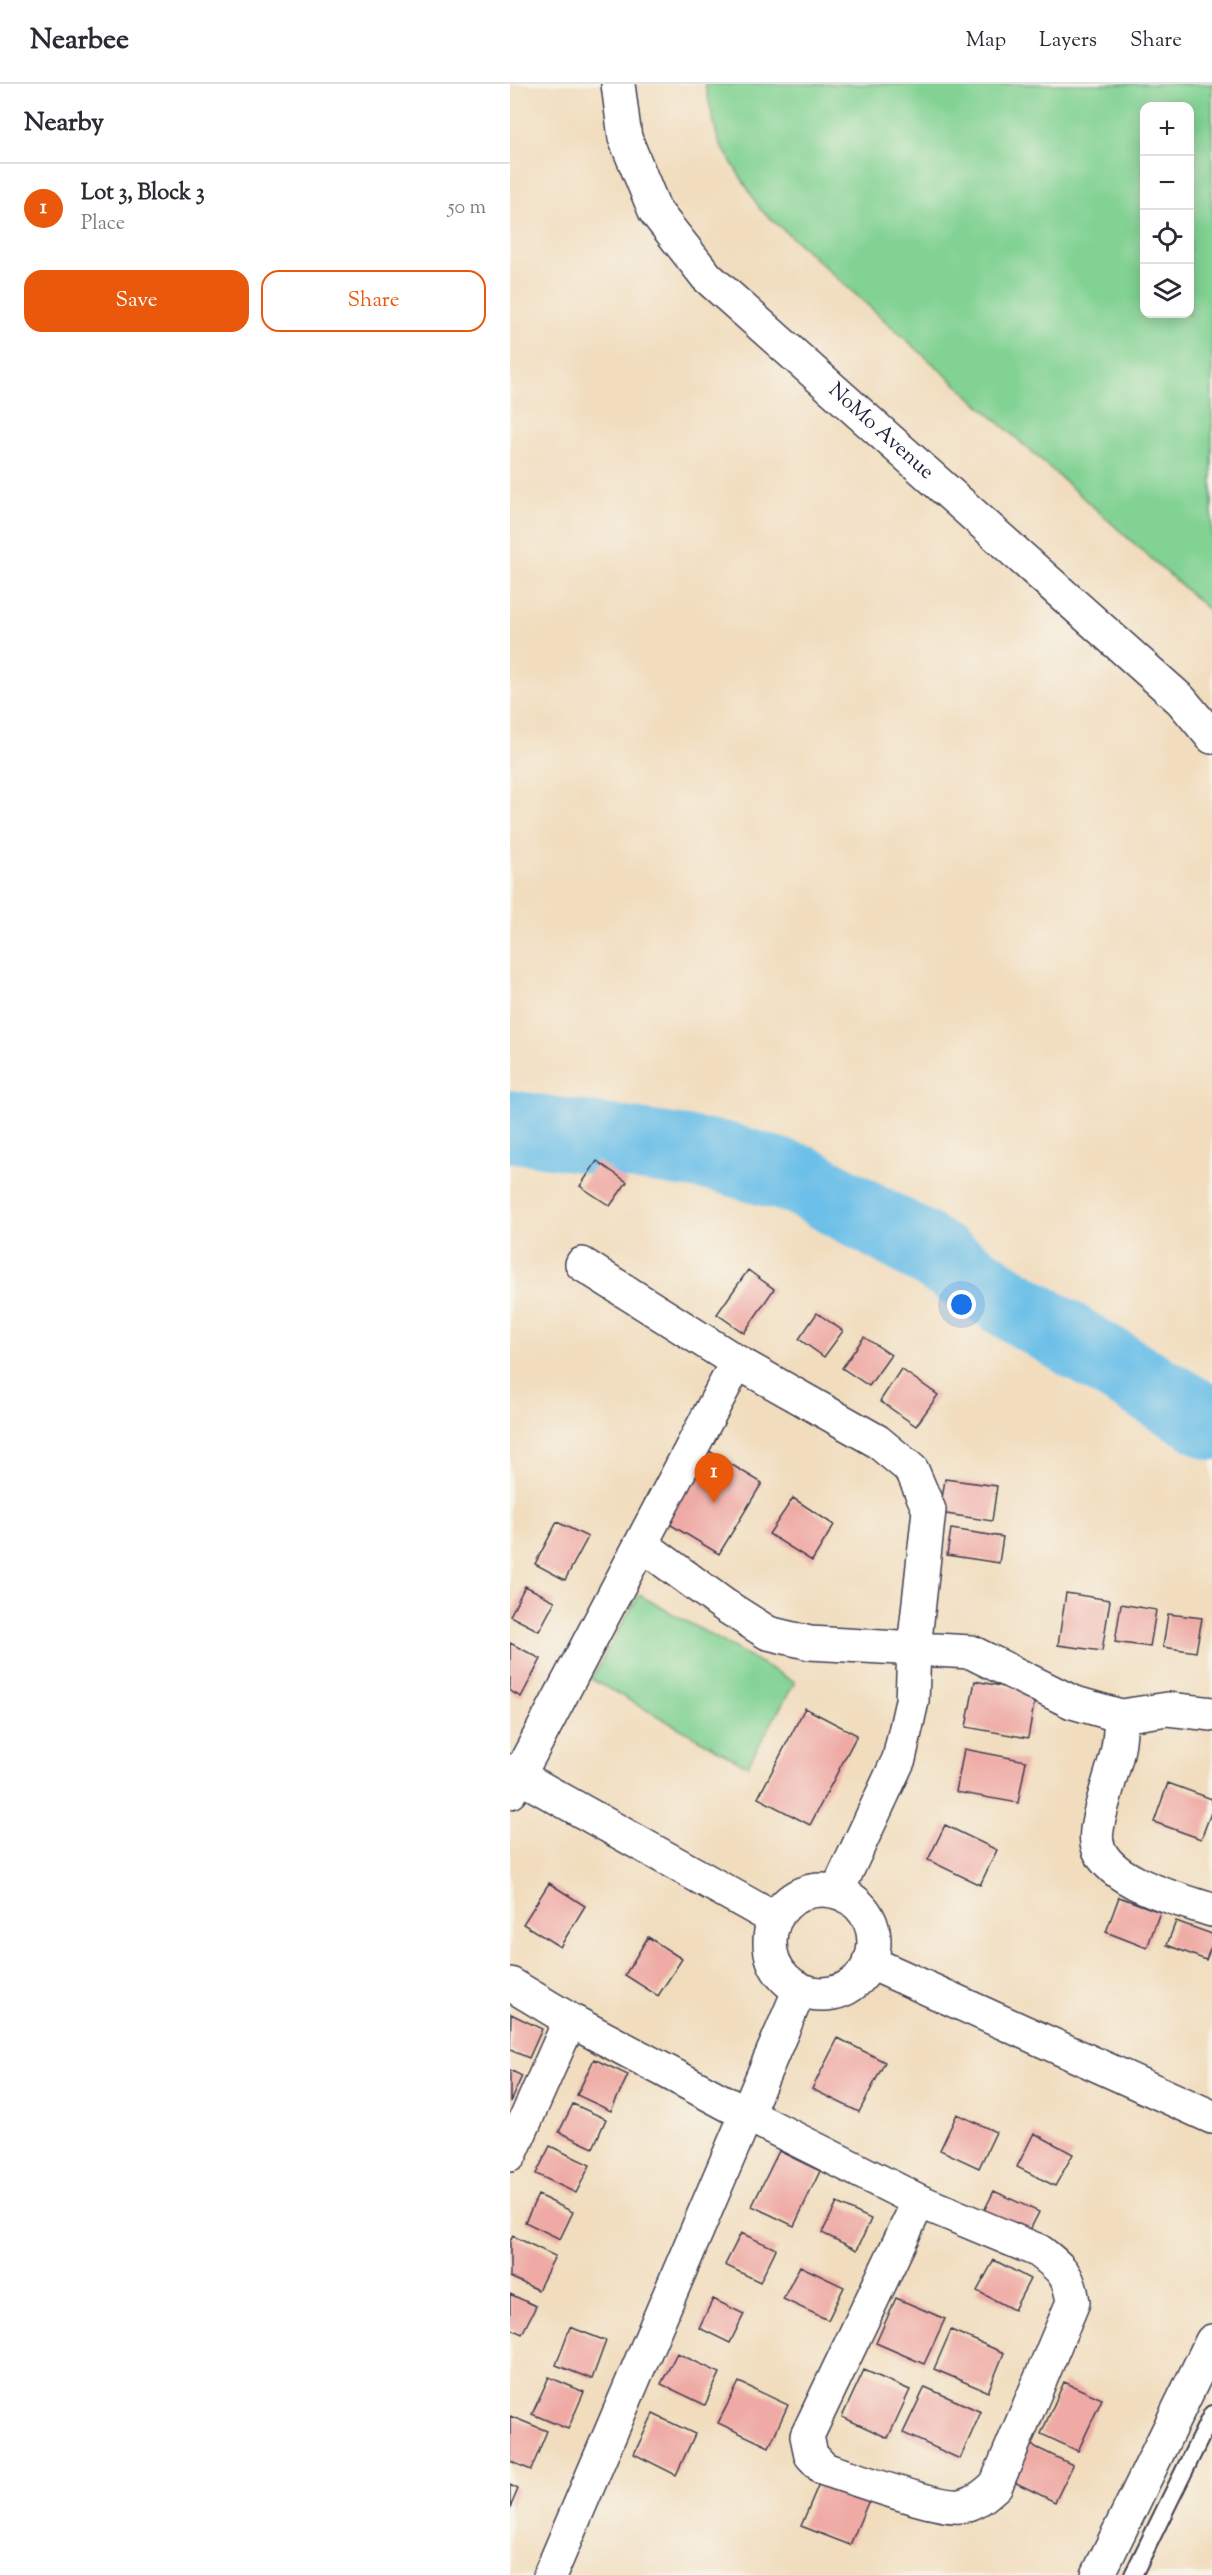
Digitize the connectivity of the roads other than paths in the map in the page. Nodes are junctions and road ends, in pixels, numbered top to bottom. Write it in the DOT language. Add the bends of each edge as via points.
graph roads {
  1 [pos="618,84"];
  2 [pos="1212,737"];
  3 [pos="582,1264"];
  4 [pos="737,1362"];
  5 [pos="641,1544"];
  6 [pos="914,1649"];
  7 [pos="1212,1714"];
  8 [pos="1121,1716"];
  9 [pos="513,1780"];
  10 [pos="837,1892"];
  11 [pos="1212,1910"];
  12 [pos="775,1919"];
  13 [pos="869,1962"];
  14 [pos="510,1984"];
  15 [pos="800,1989"];
  16 [pos="570,2020"];
  17 [pos="746,2114"];
  18 [pos="1212,2117"];
  19 [pos="510,2155"];
  20 [pos="919,2201"];
  21 [pos="1212,2341"];
  22 [pos="1212,2414"];
  23 [pos="550,2575"];
  24 [pos="1098,2575"];
  25 [pos="1132,2575"];
  1 -- 2 [label="street, NoMo Avenue" via="625,138 655,212 707,277 1181,700"];
  3 -- 4 [label="street"];
  4 -- 5 [label="street"];
  4 -- 6 [label="street" via="877,1441 912,1470 929,1510"];
  5 -- 6 [label="street" via="768,1633 810,1642"];
  5 -- 9 [label="street"];
  6 -- 8 [label="street" via="971,1652 1072,1702"];
  6 -- 10 [label="street" via="912,1701 899,1759"];
  7 -- 8 [label="street" via="1168,1709"];
  8 -- 11 [label="street" via="1118,1750 1098,1823 1096,1841 1103,1858 1114,1871"];
  9 -- 12 [label="street"];
  10 -- 12 [label="street" via="802,1894 786,1904"];
  10 -- 13 [label="street" via="865,1912 872,1927"];
  12 -- 15 [label="street" via="770,1944 773,1961 781,1975"];
  13 -- 15 [label="street" via="859,1978 836,1992 818,1994"];
  13 -- 18 [label="street"];
  14 -- 16 [label="street"];
  15 -- 17 [label="street"];
  16 -- 17 [label="street"];
  16 -- 19 [label="street"];
  17 -- 20 [label="street"];
  17 -- 23 [label="street"];
  20 -- 20 [label="street" via="807,2436 811,2455 824,2469 939,2504 959,2506 980,2500 996,2485 1073,2302 1070,2282 1039,2251"];
  21 -- 24 [label="street"];
  22 -- 25 [label="lane"];
}
